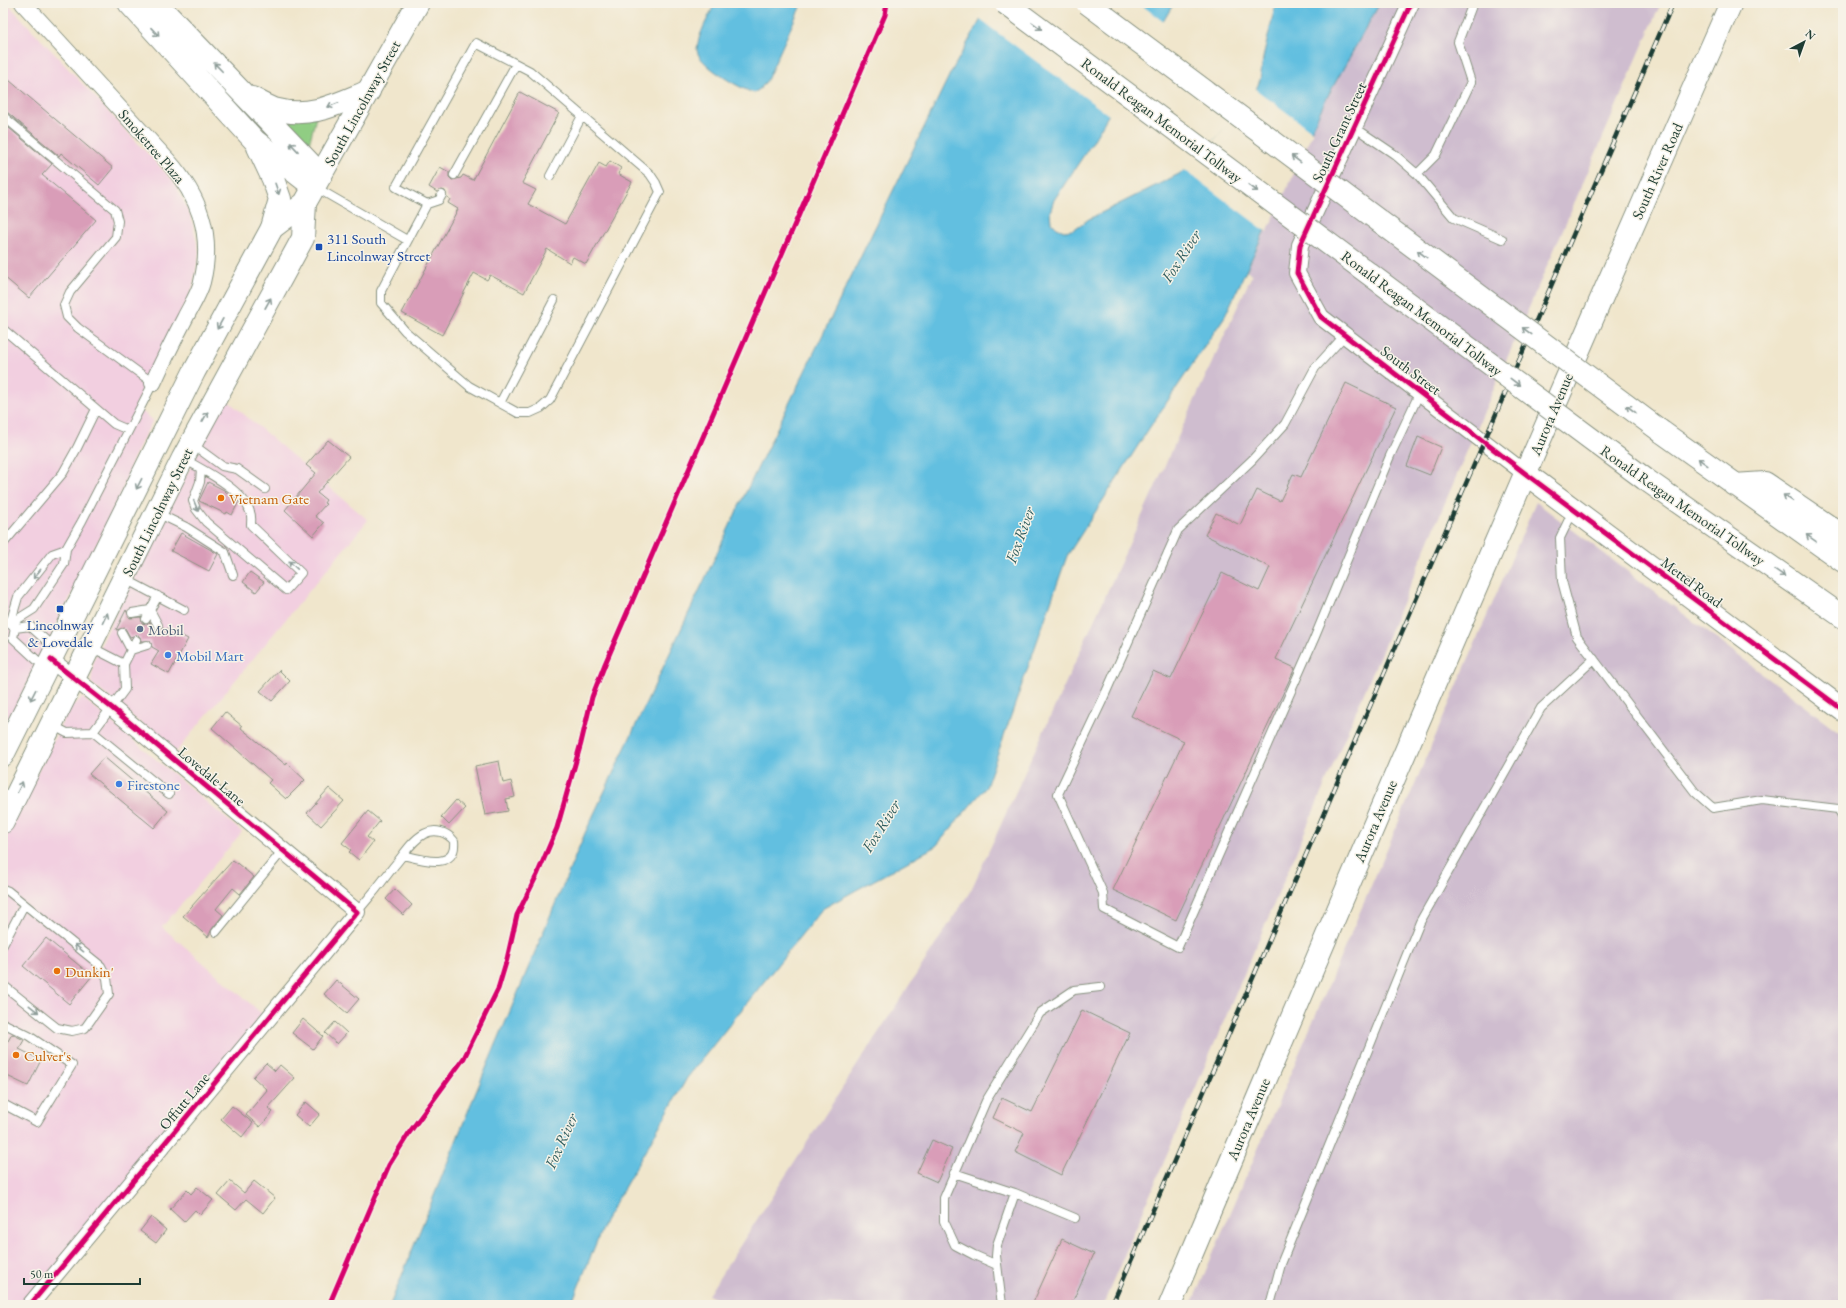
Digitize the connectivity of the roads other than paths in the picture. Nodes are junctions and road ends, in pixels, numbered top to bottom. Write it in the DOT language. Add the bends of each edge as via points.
graph roads {
  1 [pos="23,3"];
  2 [pos="128,3"];
  3 [pos="156,3"];
  4 [pos="418,3"];
  5 [pos="1006,3"];
  6 [pos="1087,3"];
  7 [pos="1411,3"];
  8 [pos="1473,3"];
  9 [pos="1731,3"];
  10 [pos="516,64"];
  11 [pos="369,91"];
  12 [pos="245,95"];
  13 [pos="3,116"];
  14 [pos="582,116"];
  15 [pos="1354,127"];
  16 [pos="255,141"];
  17 [pos="1417,174"];
  18 [pos="454,175"];
  19 [pos="550,176"];
  20 [pos="314,188"];
  21 [pos="442,195"];
  22 [pos="427,204"];
  23 [pos="272,228"];
  24 [pos="1502,239"];
  25 [pos="408,240"];
  26 [pos="1297,273"];
  27 [pos="554,300"];
  28 [pos="3,329"];
  29 [pos="1345,335"];
  30 [pos="1583,338"];
  31 [pos="153,383"];
  32 [pos="1420,392"];
  33 [pos="500,403"];
  34 [pos="96,409"];
  35 [pos="128,430"];
  36 [pos="192,457"];
  37 [pos="1526,474"];
  38 [pos="1734,485"];
  39 [pos="265,489"];
  40 [pos="1574,509"];
  41 [pos="157,513"];
  42 [pos="1843,536"];
  43 [pos="3,544"];
  44 [pos="66,549"];
  45 [pos="1843,561"];
  46 [pos="233,575"];
  47 [pos="124,579"];
  48 [pos="158,596"];
  49 [pos="150,610"];
  50 [pos="184,610"];
  51 [pos="132,613"];
  52 [pos="1843,617"];
  53 [pos="3,619"];
  54 [pos="146,619"];
  55 [pos="158,625"];
  56 [pos="13,626"];
  57 [pos="122,633"];
  58 [pos="136,640"];
  59 [pos="147,645"];
  60 [pos="91,646"];
  61 [pos="131,650"];
  62 [pos="1594,659"];
  63 [pos="51,660"];
  64 [pos="124,664"];
  65 [pos="74,678"];
  66 [pos="112,708"];
  67 [pos="1843,710"];
  68 [pos="51,725"];
  69 [pos="93,732"];
  70 [pos="3,755"];
  71 [pos="169,794"];
  72 [pos="1843,801"];
  73 [pos="1838,809"];
  74 [pos="1843,817"];
  75 [pos="3,822"];
  76 [pos="283,850"];
  77 [pos="403,855"];
  78 [pos="3,889"];
  79 [pos="24,905"];
  80 [pos="357,912"];
  81 [pos="216,932"];
  82 [pos="3,945"];
  83 [pos="3,985"];
  84 [pos="1100,987"];
  85 [pos="3,1023"];
  86 [pos="3,1104"];
  87 [pos="954,1173"];
  88 [pos="1015,1194"];
  89 [pos="1075,1218"];
  90 [pos="997,1265"];
  91 [pos="30,1305"];
  92 [pos="1002,1305"];
  93 [pos="1170,1305"];
  94 [pos="1270,1305"];
  1 -- 31 [label="street, Smoketree Plaza" via="184,179 196,200 205,240 206,258 201,283"];
  2 -- 16 [label="main road, one-way"];
  12 -- 3 [label="main road, one-way"];
  4 -- 11 [label="main road, South Lincolnway Street"];
  5 -- 52 [label="main road, Ronald Reagan Memorial Tollway, one-way, bridge" via="1645,479"];
  38 -- 6 [label="main road, one-way, bridge"];
  7 -- 15 [label="street, South Grant Street"];
  8 -- 17 [label="lane" via="1458,42 1472,82 1436,155"];
  9 -- 30 [label="main road, South River Road"];
  10 -- 14 [label="lane" via="530,71"];
  10 -- 18 [label="lane"];
  10 -- 22 [label="lane" via="476,43 396,187"];
  11 -- 12 [label="main road, one-way" via="321,110 296,112 274,108"];
  11 -- 20 [label="main road, South Lincolnway Street"];
  20 -- 12 [label="main road, one-way"];
  13 -- 31 [label="lane" via="115,210 118,221 116,237 70,292 64,305 67,317 78,328"];
  14 -- 19 [label="lane"];
  14 -- 33 [label="lane" via="650,174 660,192 550,400 530,413 518,412"];
  15 -- 17 [label="lane" via="1394,154"];
  15 -- 26 [label="street, South Grant Street" via="1300,245"];
  16 -- 20 [label="main road"];
  16 -- 23 [label="main road, one-way" via="280,199"];
  17 -- 24 [label="lane" via="1454,218"];
  20 -- 23 [label="main road, South Lincolnway Street"];
  20 -- 25 [label="lane"];
  36 -- 20 [label="main road, South Lincolnway Street, one-way" via="303,238"];
  21 -- 22 [label="lane" via="439,200"];
  22 -- 25 [label="lane"];
  23 -- 63 [label="main road, South Lincolnway Street, one-way" via="194,372"];
  25 -- 33 [label="lane" via="381,291 380,303 436,359 469,386"];
  26 -- 29 [label="street, South Street" via="1321,317"];
  27 -- 33 [label="lane"];
  28 -- 34 [label="lane"];
  29 -- 32 [label="street, South Street"];
  29 -- 32 [label="lane" via="1315,368 1285,424 1252,460 1178,530 1058,794 1103,893 1104,909 1178,947"];
  30 -- 37 [label="main road, Aurora Avenue"];
  31 -- 35 [label="lane"];
  32 -- 37 [label="street, South Street"];
  34 -- 35 [label="lane" via="114,424"];
  34 -- 43 [label="lane" via="62,474"];
  35 -- 44 [label="lane"];
  36 -- 36 [label="lane, one-way" via="200,482 193,500 196,508 206,522 286,590 301,573 251,525 251,513 244,500"];
  36 -- 39 [label="lane" via="237,469"];
  36 -- 41 [label="main road, South Lincolnway Street"];
  37 -- 40 [label="main road, Mettel Road"];
  37 -- 93 [label="main road, Aurora Avenue" via="1322,944"];
  42 -- 38 [label="main road, one-way" via="1765,483"];
  45 -- 38 [label="main road, one-way"];
  40 -- 62 [label="lane" via="1560,538 1562,581 1577,637"];
  40 -- 67 [label="main road, Mettel Road"];
  41 -- 46 [label="lane" via="186,527 225,552"];
  41 -- 47 [label="main road, South Lincolnway Street"];
  44 -- 56 [label="lane" via="64,564 34,609"];
  44 -- 56 [label="lane, one-way" via="52,554 18,597"];
  47 -- 48 [label="lane"];
  60 -- 47 [label="main road, South Lincolnway Street, one-way"];
  48 -- 49 [label="lane"];
  48 -- 50 [label="lane"];
  49 -- 51 [label="lane"];
  49 -- 54 [label="lane"];
  49 -- 55 [label="lane"];
  53 -- 56 [label="lane"];
  56 -- 63 [label="lane" via="30,626 50,644"];
  56 -- 63 [label="lane" via="13,638 40,663"];
  57 -- 61 [label="lane"];
  58 -- 61 [label="lane"];
  59 -- 61 [label="lane"];
  60 -- 64 [label="lane"];
  60 -- 65 [label="main road, South Lincolnway Street"];
  61 -- 64 [label="lane"];
  62 -- 73 [label="lane" via="1695,792 1713,808 1762,800"];
  62 -- 94 [label="lane" via="1540,708 1420,922 1281,1264"];
  63 -- 65 [label="street, Lovedale Lane"];
  63 -- 70 [label="main road, South Lincolnway Street, one-way"];
  64 -- 66 [label="lane" via="125,689"];
  65 -- 66 [label="street, Lovedale Lane"];
  65 -- 68 [label="main road, South Lincolnway Street"];
  66 -- 69 [label="lane"];
  66 -- 76 [label="street, Lovedale Lane"];
  68 -- 69 [label="lane" via="67,733"];
  75 -- 68 [label="main road, South Lincolnway Street, one-way"];
  69 -- 71 [label="lane"];
  72 -- 73 [label="lane"];
  73 -- 74 [label="lane"];
  76 -- 80 [label="street, Lovedale Lane"];
  76 -- 81 [label="lane"];
  77 -- 77 [label="lane" via="419,837 431,832 444,833 454,841 453,852 442,861 433,863"];
  77 -- 80 [label="lane"];
  78 -- 79 [label="lane"];
  79 -- 82 [label="lane"];
  83 -- 79 [label="lane, one-way" via="58,1028 72,1031 85,1028 109,994 107,978 101,966"];
  80 -- 91 [label="street, Offutt Lane"];
  84 -- 87 [label="lane" via="1074,990 1040,1013 986,1101"];
  85 -- 86 [label="lane" via="29,1036 72,1065 37,1122"];
  87 -- 88 [label="lane"];
  87 -- 90 [label="lane" via="944,1198 944,1220 955,1245"];
  88 -- 89 [label="lane"];
  88 -- 90 [label="lane" via="997,1246"];
  90 -- 92 [label="lane"];
}
